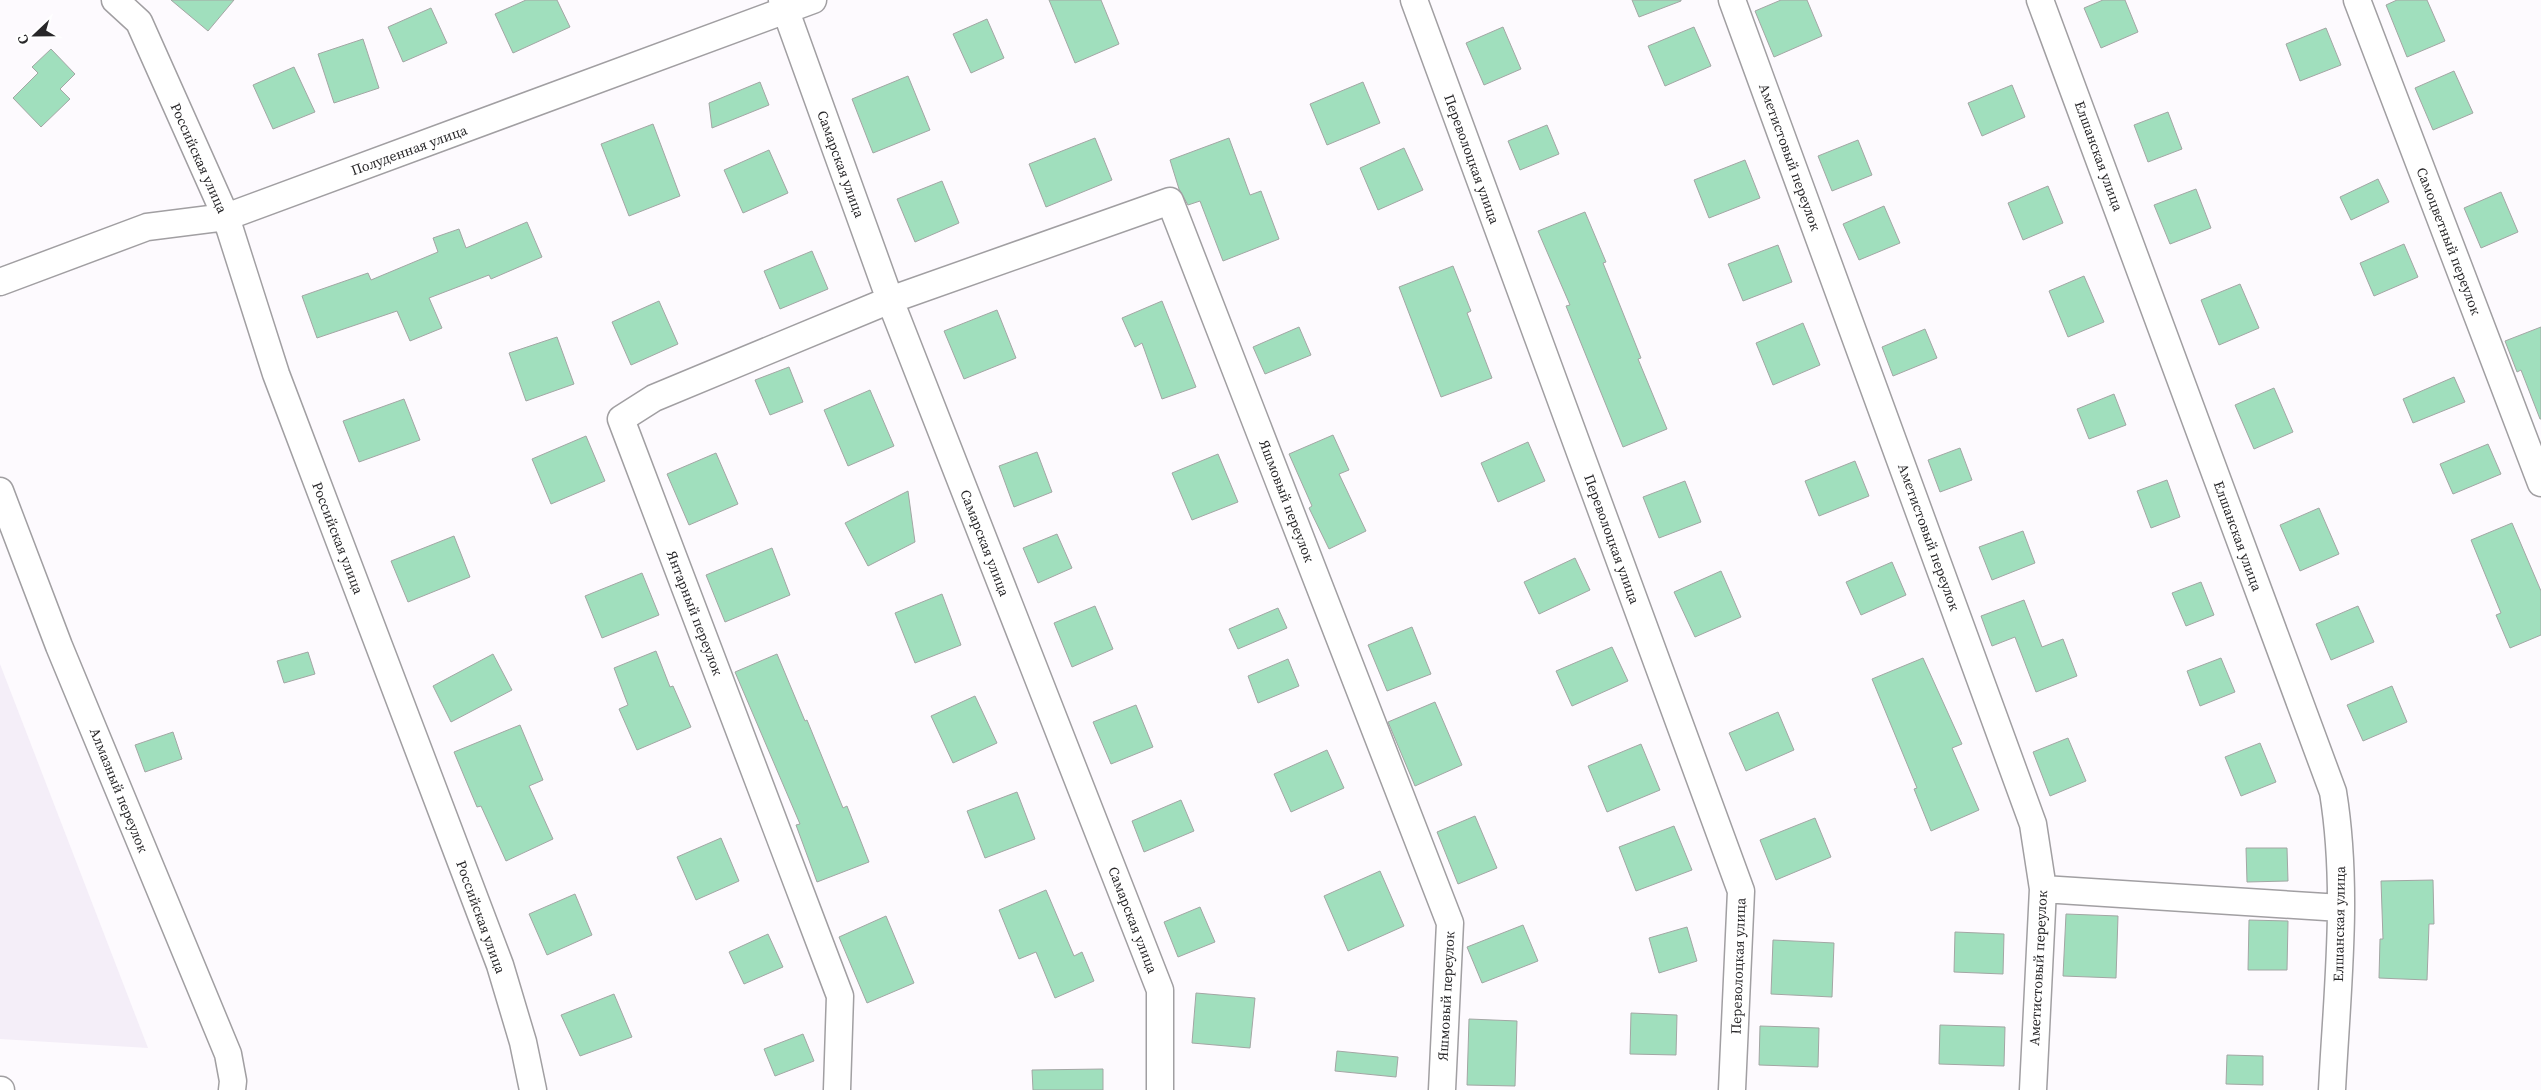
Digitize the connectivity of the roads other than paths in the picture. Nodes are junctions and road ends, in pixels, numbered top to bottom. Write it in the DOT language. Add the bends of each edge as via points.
graph roads {
  1 [pos="115,0"];
  2 [pos="813,0"];
  3 [pos="1414,0"];
  4 [pos="1732,0"];
  5 [pos="2040,0"];
  6 [pos="2357,0"];
  7 [pos="784,5"];
  8 [pos="226,218"];
  9 [pos="0,282"];
  10 [pos="890,300"];
  11 [pos="2541,483"];
  12 [pos="0,491"];
  13 [pos="2043,889"];
  14 [pos="2341,908"];
  15 [pos="232,1090"];
  16 [pos="533,1090"];
  17 [pos="837,1090"];
  18 [pos="1160,1090"];
  19 [pos="1442,1090"];
  20 [pos="1732,1090"];
  21 [pos="2032,1090"];
  22 [pos="2332,1090"];
  1 -- 8 [label="street, Российская улица" via="139,22"];
  2 -- 7 [label="street, Полуденная улица"];
  3 -- 20 [label="street, Переволоцкая улица" via="1741,891"];
  4 -- 13 [label="street, Аметистовый переулок" via="2033,824"];
  5 -- 14 [label="street, Елшанская улица" via="2334,792 2340,832"];
  6 -- 11 [label="street, Самоцветный переулок"];
  7 -- 8 [label="street, Полуденная улица"];
  7 -- 10 [label="street, Самарская улица"];
  8 -- 9 [label="street, Полуденная улица" via="147,227"];
  8 -- 16 [label="street, Российская улица" via="276,374 500,965 523,1042"];
  10 -- 17 [label="street, Янтарный переулок" via="654,398 621,419 840,996"];
  10 -- 18 [label="street, Самарская улица" via="1160,990"];
  10 -- 19 [label="street, Яшмовый переулок" via="1170,201 1450,923"];
  12 -- 15 [label="street, Алмазный переулок" via="59,646 228,1054"];
  13 -- 14 [label="street"];
  13 -- 21 [label="street, Аметистовый переулок"];
  14 -- 22 [label="street, Елшанская улица"];
}
